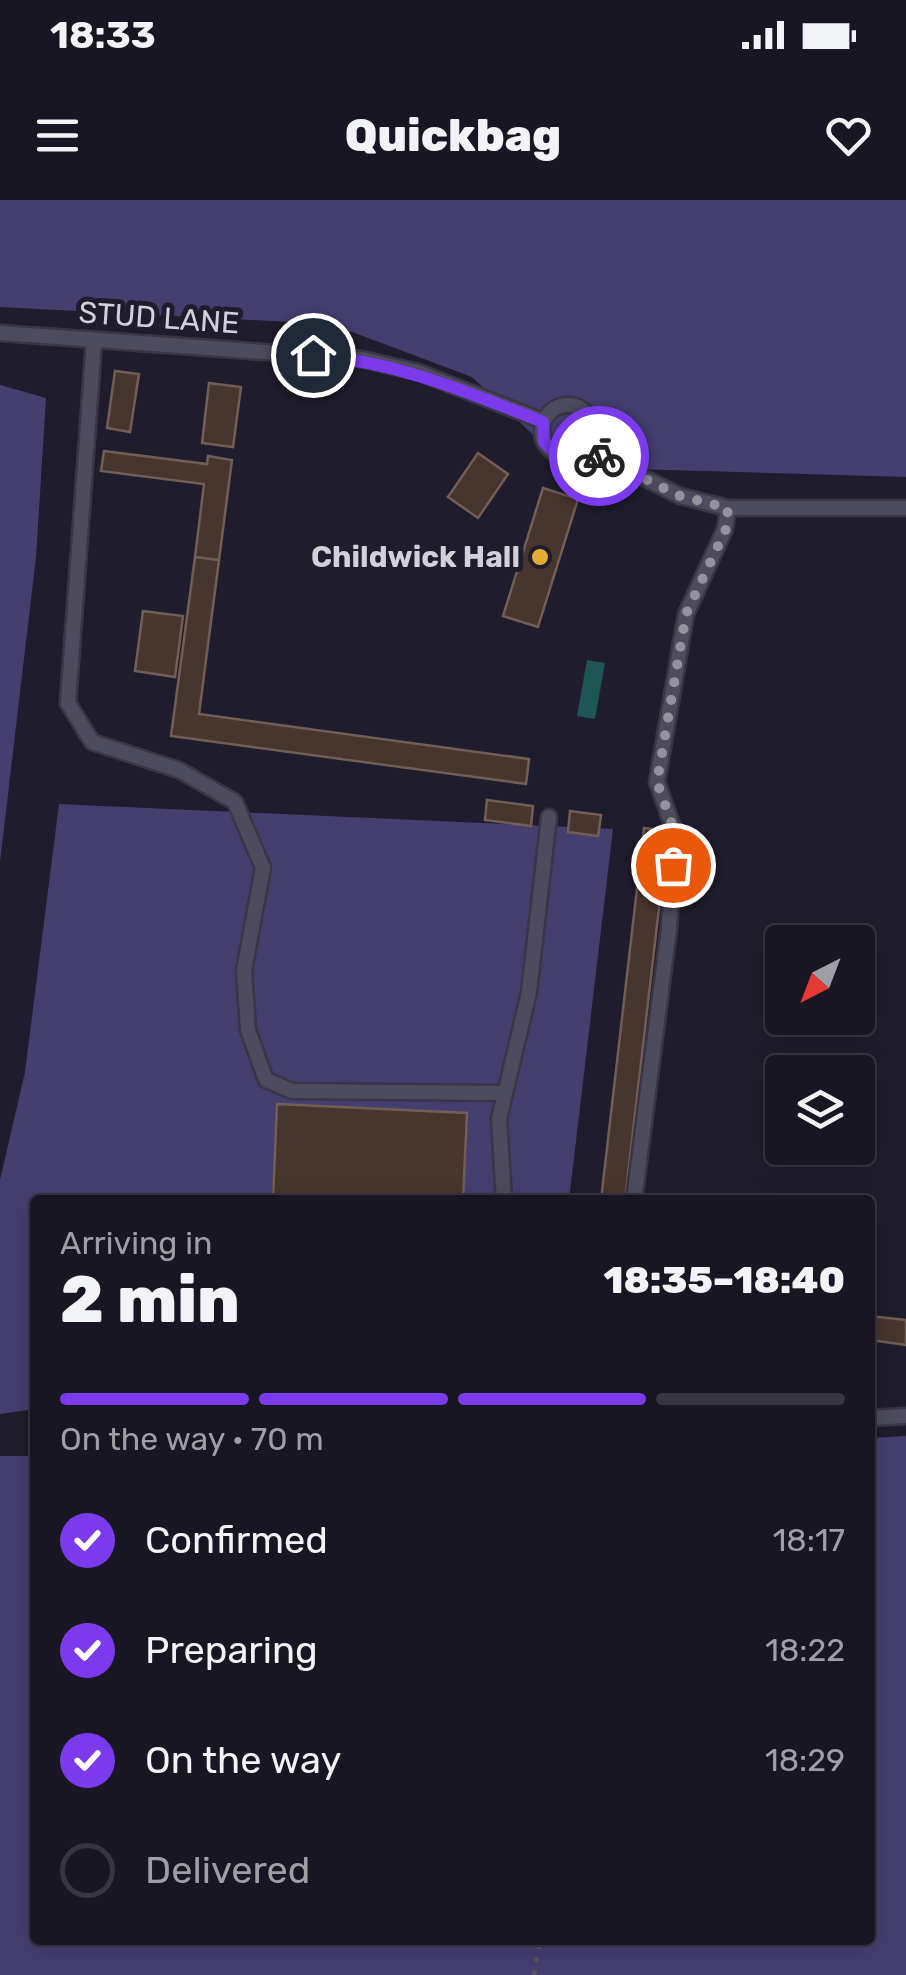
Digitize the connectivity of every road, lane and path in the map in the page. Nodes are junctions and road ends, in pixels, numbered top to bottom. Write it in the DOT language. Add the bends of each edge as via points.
graph roads {
  1 [pos="0,333"];
  2 [pos="94,340"];
  3 [pos="543,422"];
  4 [pos="587,450"];
  5 [pos="728,508"];
  6 [pos="906,508"];
  7 [pos="550,817"];
  8 [pos="503,1094"];
  9 [pos="504,1195"];
  10 [pos="635,1195"];
  11 [pos="906,1416"];
  12 [pos="875,1418"];
  13 [pos="539,1945"];
  14 [pos="534,1975"];
  1 -- 2 [label="lane, STUD LANE"];
  2 -- 3 [label="lane, STUD LANE" via="362,359 418,372"];
  2 -- 8 [label="lane" via="68,703 92,742 179,770 235,802 263,868 244,970 248,1030 266,1080 292,1092"];
  3 -- 4 [label="lane" via="544,442 558,456"];
  3 -- 4 [label="lane" via="557,407 577,406 592,420"];
  4 -- 5 [label="lane" via="680,496"];
  5 -- 6 [label="lane"];
  5 -- 10 [label="lane" via="726,529 686,614 657,782 675,833"];
  7 -- 8 [label="lane" via="529,992"];
  8 -- 9 [label="lane" via="498,1119"];
  11 -- 12 [label="lane"];
  13 -- 14 [label="path"];
}
